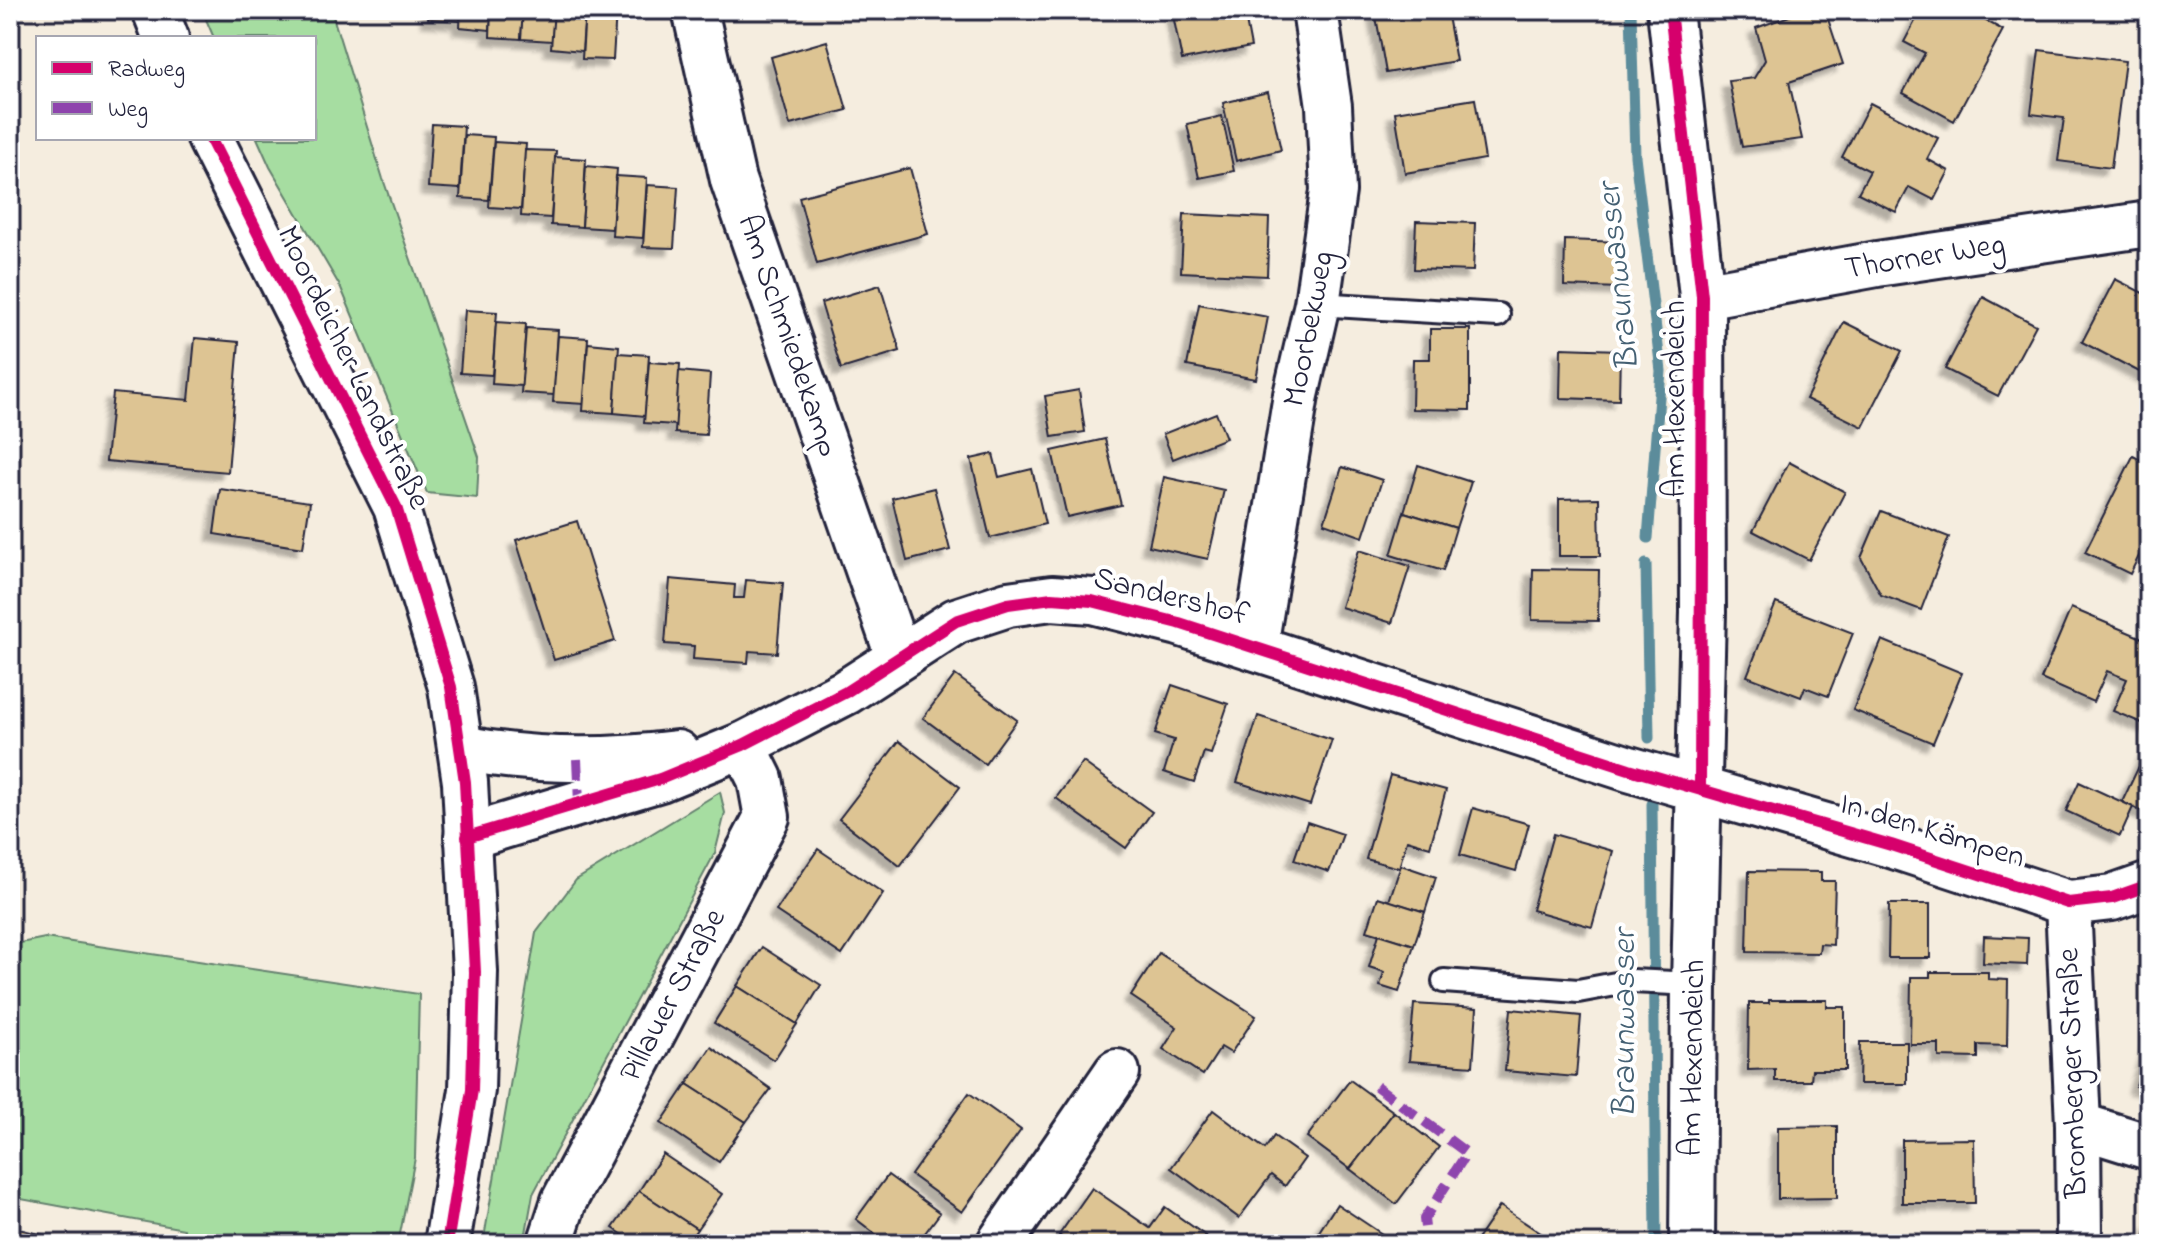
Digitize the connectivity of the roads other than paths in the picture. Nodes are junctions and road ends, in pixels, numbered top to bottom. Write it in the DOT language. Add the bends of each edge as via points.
graph roads {
  1 [pos="155,10"];
  2 [pos="695,10"];
  3 [pos="1315,10"];
  4 [pos="1670,10"];
  5 [pos="165,36"];
  6 [pos="211,140"];
  7 [pos="2149,224"];
  8 [pos="1702,296"];
  9 [pos="1317,304"];
  10 [pos="1498,315"];
  11 [pos="1255,647"];
  12 [pos="898,656"];
  13 [pos="743,745"];
  14 [pos="461,748"];
  15 [pos="1700,789"];
  16 [pos="467,837"];
  17 [pos="2149,885"];
  18 [pos="2068,903"];
  19 [pos="1444,981"];
  20 [pos="1681,984"];
  21 [pos="1117,1072"];
  22 [pos="2078,1125"];
  23 [pos="2149,1147"];
  24 [pos="447,1244"];
  25 [pos="550,1244"];
  26 [pos="999,1244"];
  27 [pos="1692,1244"];
  28 [pos="2079,1244"];
  1 -- 5 [label="street"];
  2 -- 12 [label="street, Am Schmiedekamp" via="733,180"];
  3 -- 9 [label="street, Moorbekweg" via="1329,106 1333,191"];
  4 -- 8 [label="street, Am Hexendeich"];
  6 -- 14 [label="street, Moordeicher Landstraße" via="396,507 451,687"];
  7 -- 8 [label="street, Thorner Weg"];
  8 -- 15 [label="street, Am Hexendeich"];
  9 -- 10 [label="lane"];
  9 -- 11 [label="street, Moorbekweg" via="1296,395"];
  11 -- 12 [label="street, Sandershof" via="1129,609 1052,598 1008,604 956,621"];
  11 -- 15 [label="street, Sandershof"];
  12 -- 13 [label="street, Sandershof" via="846,692"];
  13 -- 14 [label="street, Sandershof" via="625,759 505,757"];
  13 -- 16 [label="street, Sandershof" via="660,779"];
  13 -- 25 [label="street, Pillauer Straße" via="760,779 767,817 564,1201"];
  14 -- 16 [label="street, Moordeicher Landstraße"];
  15 -- 18 [label="street, In den Kämpen"];
  15 -- 20 [label="street, Am Hexendeich"];
  16 -- 24 [label="street, Moordeicher Landstraße" via="474,908 472,1090"];
  17 -- 18 [label="street, In den Kämpen" via="2112,898"];
  18 -- 22 [label="street, Bromberger Straße"];
  19 -- 20 [label="lane" via="1578,991 1632,981"];
  20 -- 27 [label="street, Am Hexendeich"];
  21 -- 26 [label="street"];
  22 -- 23 [label="street"];
  22 -- 28 [label="street, Bromberger Straße"];
}
